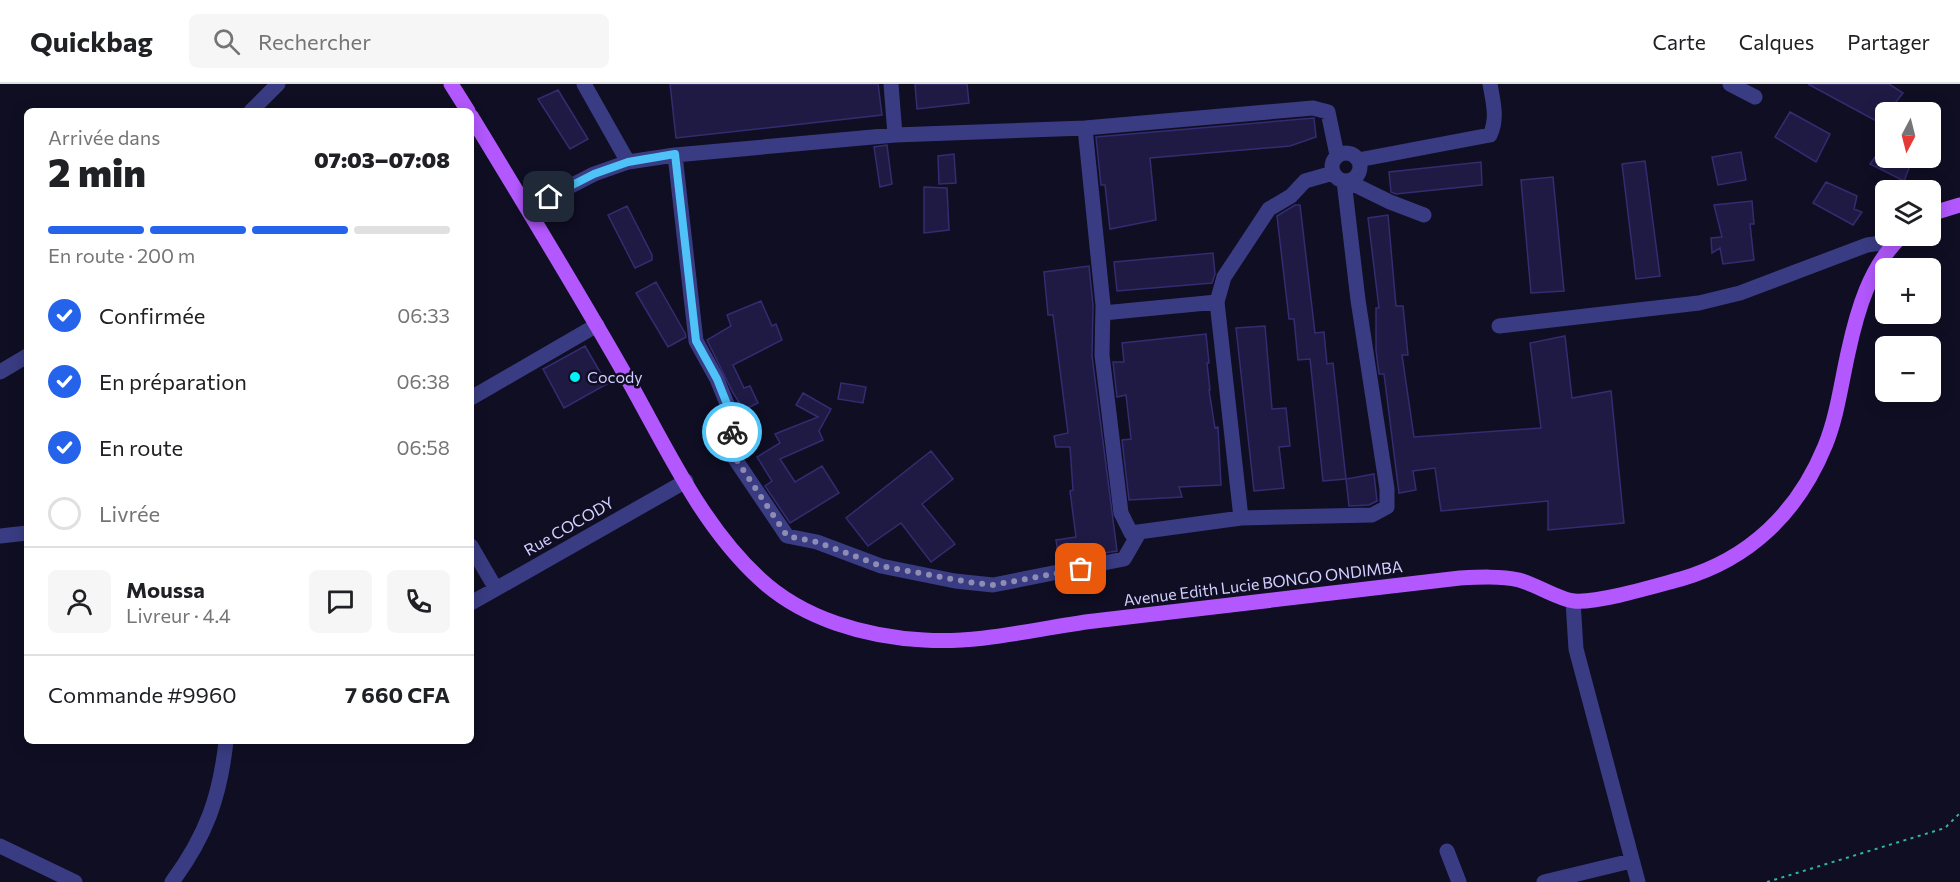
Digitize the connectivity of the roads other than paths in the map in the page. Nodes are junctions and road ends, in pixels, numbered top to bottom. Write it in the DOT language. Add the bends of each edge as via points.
graph roads {
  1 [pos="278,84"];
  2 [pos="451,84"];
  3 [pos="584,84"];
  4 [pos="891,84"];
  5 [pos="1490,84"];
  6 [pos="1730,84"];
  7 [pos="1755,97"];
  8 [pos="254,108"];
  9 [pos="466,108"];
  10 [pos="474,121"];
  11 [pos="1085,128"];
  12 [pos="895,135"];
  13 [pos="675,154"];
  14 [pos="1337,155"];
  15 [pos="1358,160"];
  16 [pos="628,162"];
  17 [pos="1341,178"];
  18 [pos="1960,205"];
  19 [pos="528,208"];
  20 [pos="1941,211"];
  21 [pos="1424,215"];
  22 [pos="1875,243"];
  23 [pos="1892,246"];
  24 [pos="1217,302"];
  25 [pos="1103,313"];
  26 [pos="597,325"];
  27 [pos="1499,326"];
  28 [pos="24,359"];
  29 [pos="0,372"];
  30 [pos="474,396"];
  31 [pos="686,480"];
  32 [pos="1241,518"];
  33 [pos="24,533"];
  34 [pos="1138,534"];
  35 [pos="0,536"];
  36 [pos="474,551"];
  37 [pos="496,589"];
  38 [pos="474,601"];
  39 [pos="1573,601"];
  40 [pos="226,744"];
  41 [pos="0,846"];
  42 [pos="1447,851"];
  43 [pos="1631,861"];
  44 [pos="75,882"];
  45 [pos="172,882"];
  46 [pos="1459,882"];
  47 [pos="1544,882"];
  48 [pos="1638,882"];
  1 -- 8 [label="street"];
  2 -- 9 [label="main road"];
  3 -- 16 [label="street"];
  4 -- 12 [label="street"];
  5 -- 15 [label="street" via="1495,112 1490,135"];
  6 -- 7 [label="street"];
  10 -- 19 [label="main road, Avenue Edith Lucie BONGO ONDIMBA"];
  11 -- 12 [label="street"];
  11 -- 14 [label="street" via="1320,109 1328,112"];
  11 -- 25 [label="street"];
  12 -- 13 [label="street"];
  13 -- 16 [label="street"];
  13 -- 34 [label="street" via="696,341 735,424 728,447 787,536 817,542 881,566 993,585 1124,559"];
  14 -- 15 [label="street" via="1351,153"];
  14 -- 17 [label="street" via="1332,161"];
  15 -- 17 [label="street" via="1358,173"];
  16 -- 19 [label="street" via="594,174"];
  17 -- 21 [label="street"];
  17 -- 24 [label="street" via="1305,181 1291,196 1269,209 1224,277"];
  17 -- 32 [label="street" via="1387,507 1372,515"];
  18 -- 20 [label="main road"];
  19 -- 26 [label="main road, Avenue Edith Lucie BONGO ONDIMBA"];
  22 -- 27 [label="street" via="1740,293 1699,303"];
  23 -- 39 [label="main road" via="1881,260 1861,305 1826,444 1802,493 1787,513 1750,547 1720,564 1659,585"];
  24 -- 25 [label="street"];
  24 -- 32 [label="street"];
  25 -- 34 [label="street" via="1102,355 1121,513 1131,533"];
  26 -- 30 [label="street"];
  26 -- 31 [label="main road, Avenue Edith Lucie BONGO ONDIMBA"];
  28 -- 29 [label="street"];
  31 -- 37 [label="street, Rue COCODY"];
  31 -- 39 [label="main road, Avenue Edith Lucie BONGO ONDIMBA" via="723,538 762,582 835,624 889,636 953,641 1460,578 1519,580"];
  32 -- 34 [label="street"];
  33 -- 35 [label="street"];
  36 -- 37 [label="street"];
  37 -- 38 [label="street, Rue COCODY"];
  39 -- 43 [label="street" via="1576,649"];
  40 -- 45 [label="street" via="210,818"];
  41 -- 44 [label="street"];
  42 -- 46 [label="street"];
  43 -- 47 [label="street"];
  43 -- 48 [label="street"];
}
